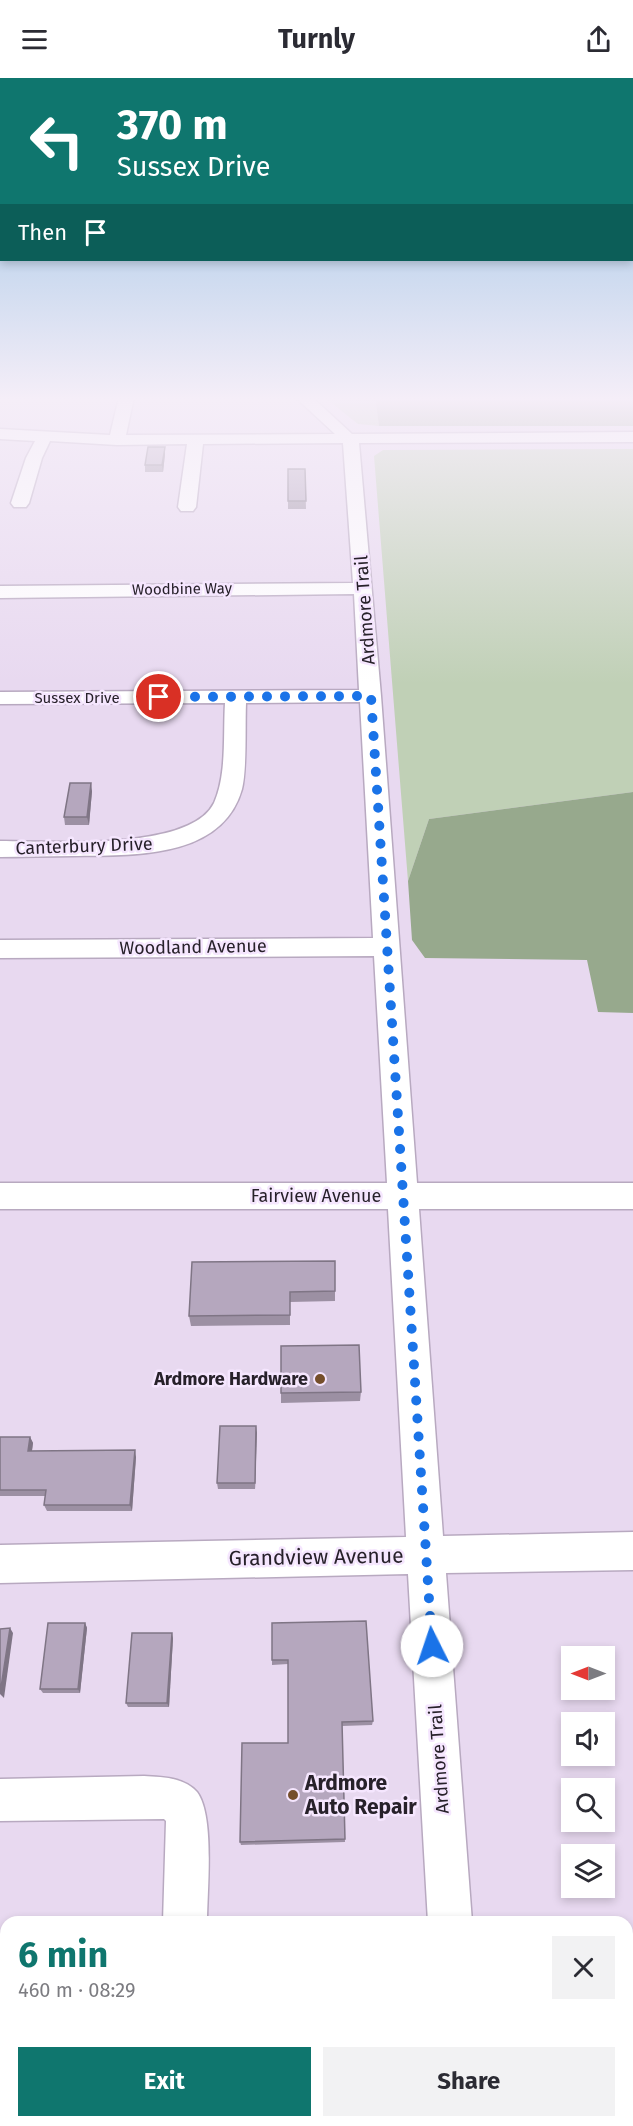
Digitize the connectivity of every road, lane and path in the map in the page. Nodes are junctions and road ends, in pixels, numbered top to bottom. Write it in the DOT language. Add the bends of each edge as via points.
graph roads {
  1 [pos="23,493"];
  2 [pos="189,493"];
  3 [pos="357,493"];
  4 [pos="20,503"];
  5 [pos="187,507"];
  6 [pos="363,588"];
  7 [pos="0,592"];
  8 [pos="371,696"];
  9 [pos="237,697"];
  10 [pos="0,698"];
  11 [pos="0,849"];
  12 [pos="385,947"];
  13 [pos="0,949"];
  14 [pos="0,1196"];
  15 [pos="633,1196"];
  16 [pos="404,1197"];
  17 [pos="633,1551"];
  18 [pos="426,1554"];
  19 [pos="0,1564"];
  20 [pos="0,1800"];
  21 [pos="184,1916"];
  22 [pos="450,1916"];
  1 -- 4 [label="street"];
  2 -- 5 [label="street"];
  3 -- 6 [label="street, Ardmore Trail"];
  6 -- 7 [label="street, Woodbine Way"];
  6 -- 8 [label="street, Ardmore Trail"];
  8 -- 9 [label="street, Sussex Drive"];
  8 -- 12 [label="street, Ardmore Trail"];
  9 -- 10 [label="street, Sussex Drive"];
  9 -- 11 [label="street, Canterbury Drive" via="228,802 207,825 191,834 151,845"];
  12 -- 13 [label="street, Woodland Avenue"];
  12 -- 16 [label="street, Ardmore Trail"];
  14 -- 16 [label="street, Fairview Avenue"];
  15 -- 16 [label="street, Fairview Avenue"];
  16 -- 18 [label="street, Ardmore Trail"];
  17 -- 18 [label="street, Grandview Avenue"];
  18 -- 19 [label="street, Grandview Avenue"];
  18 -- 22 [label="street, Ardmore Trail"];
  20 -- 21 [label="street" via="172,1799 182,1807 188,1821"];
}
